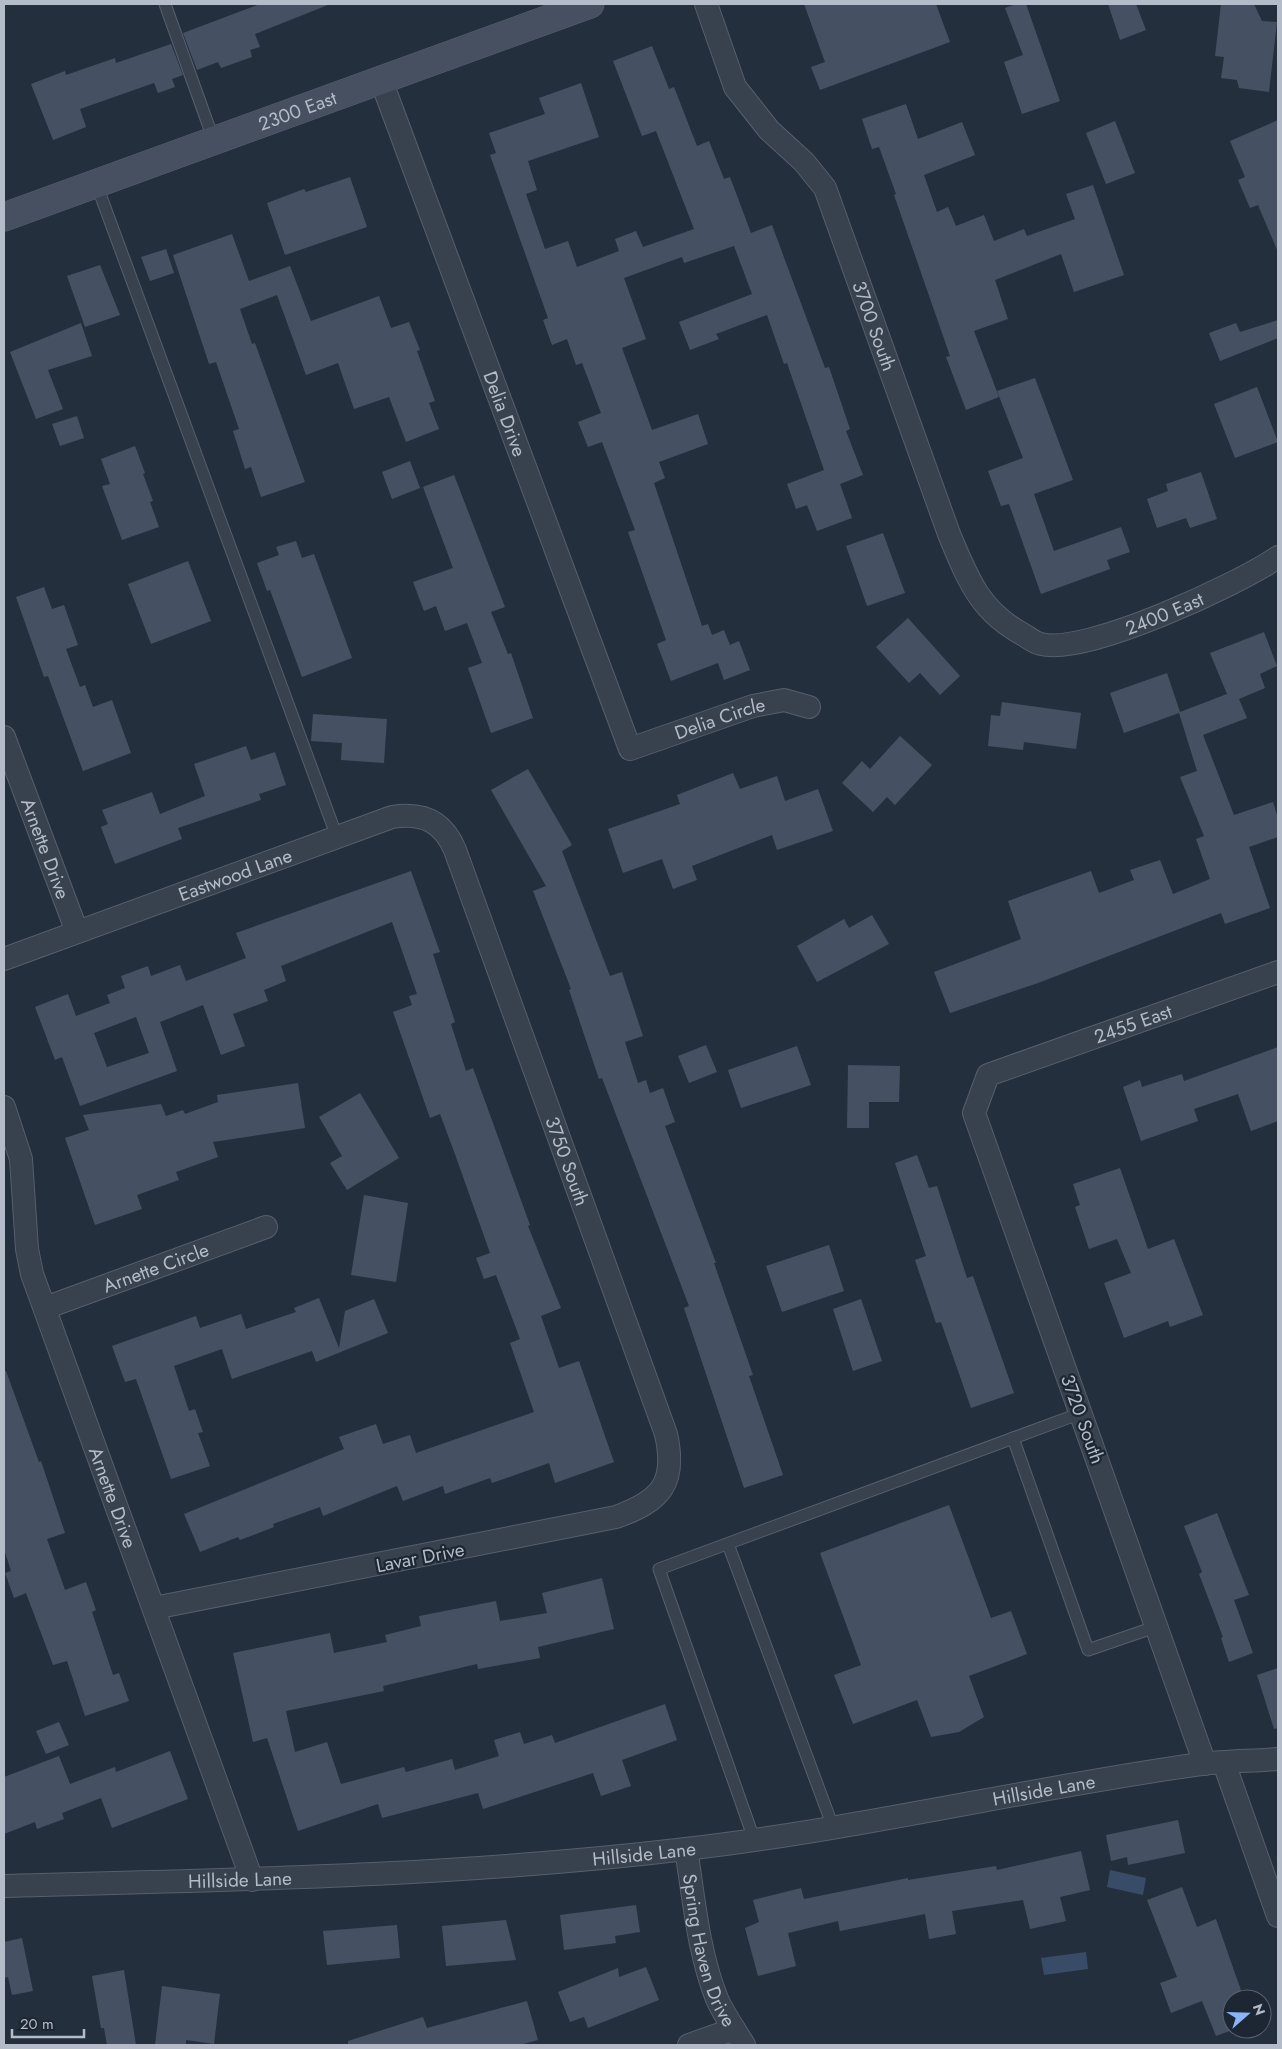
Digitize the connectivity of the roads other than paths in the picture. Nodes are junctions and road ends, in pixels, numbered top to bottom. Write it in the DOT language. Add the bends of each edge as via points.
graph roads {
  1 [pos="165,4"];
  2 [pos="590,4"];
  3 [pos="706,4"];
  4 [pos="381,80"];
  5 [pos="214,140"];
  6 [pos="96,183"];
  7 [pos="4,217"];
  8 [pos="1278,557"];
  9 [pos="1042,644"];
  10 [pos="809,708"];
  11 [pos="4,737"];
  12 [pos="630,749"];
  13 [pos="337,837"];
  14 [pos="455,850"];
  15 [pos="77,932"];
  16 [pos="4,959"];
  17 [pos="1278,972"];
  18 [pos="988,1075"];
  19 [pos="4,1107"];
  20 [pos="266,1227"];
  21 [pos="45,1308"];
  22 [pos="1081,1413"];
  23 [pos="1013,1438"];
  24 [pos="667,1474"];
  25 [pos="728,1544"];
  26 [pos="154,1608"];
  27 [pos="1158,1626"];
  28 [pos="1278,1759"];
  29 [pos="1215,1764"];
  30 [pos="833,1827"];
  31 [pos="754,1839"];
  32 [pos="686,1849"];
  33 [pos="252,1880"];
  34 [pos="4,1886"];
  35 [pos="1278,1916"];
  36 [pos="739,2037"];
  37 [pos="689,2045"];
  1 -- 5 [label="lane"];
  2 -- 4 [label="main road, 2300 East"];
  3 -- 9 [label="street, 3700 South" via="735,87 769,130 804,162 825,188 967,576 982,603 1007,626"];
  4 -- 5 [label="main road, 2300 East"];
  4 -- 12 [label="street, Delia Drive"];
  5 -- 6 [label="main road, 2300 East"];
  6 -- 7 [label="main road, 2300 East"];
  6 -- 13 [label="lane"];
  8 -- 9 [label="street, 2400 East" via="1263,568 1164,615 1077,644"];
  10 -- 12 [label="street, Delia Circle" via="784,700 754,706"];
  11 -- 15 [label="street, Arnette Drive"];
  13 -- 14 [label="street, Eastwood Lane" via="392,816 414,815 438,824"];
  13 -- 15 [label="street, Eastwood Lane"];
  14 -- 24 [label="street, 3750 South" via="666,1434 671,1456"];
  15 -- 16 [label="street, Eastwood Lane"];
  17 -- 18 [label="street, 2455 East"];
  18 -- 22 [label="street, 3720 South" via="974,1113"];
  19 -- 21 [label="street, Arnette Drive" via="21,1159 26,1249"];
  20 -- 21 [label="street, Arnette Circle"];
  21 -- 26 [label="street, Arnette Drive"];
  22 -- 23 [label="lane"];
  22 -- 27 [label="street, 3720 South"];
  23 -- 25 [label="lane"];
  23 -- 27 [label="lane" via="1088,1650"];
  24 -- 26 [label="street, Lavar Drive" via="653,1501 609,1519"];
  25 -- 30 [label="lane"];
  25 -- 31 [label="lane" via="660,1569"];
  26 -- 33 [label="street, Arnette Drive"];
  27 -- 29 [label="street, 3720 South"];
  28 -- 29 [label="street, Hillside Lane"];
  29 -- 30 [label="street, Hillside Lane"];
  29 -- 35 [label="street, 3720 South"];
  30 -- 31 [label="street, Hillside Lane"];
  31 -- 32 [label="street, Hillside Lane"];
  32 -- 33 [label="street, Hillside Lane" via="470,1868"];
  32 -- 36 [label="street, Spring Haven Drive" via="699,1934 710,1976 718,2000"];
  33 -- 34 [label="street, Hillside Lane"];
  36 -- 37 [label="street"];
}
